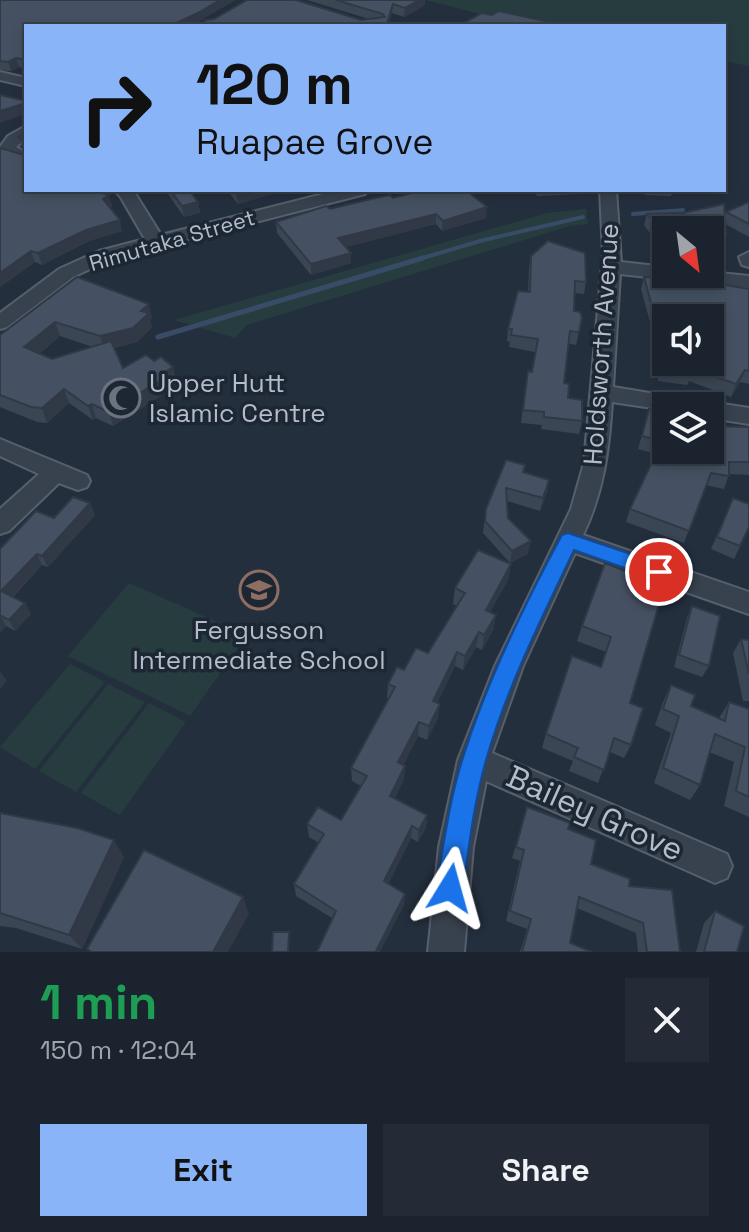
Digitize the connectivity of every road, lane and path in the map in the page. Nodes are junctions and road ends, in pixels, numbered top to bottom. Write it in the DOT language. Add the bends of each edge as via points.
graph roads {
  1 [pos="0,76"];
  2 [pos="24,82"];
  3 [pos="24,132"];
  4 [pos="4,146"];
  5 [pos="24,157"];
  6 [pos="125,192"];
  7 [pos="351,192"];
  8 [pos="608,192"];
  9 [pos="155,241"];
  10 [pos="611,267"];
  11 [pos="652,271"];
  12 [pos="724,279"];
  13 [pos="749,282"];
  14 [pos="0,323"];
  15 [pos="602,393"];
  16 [pos="652,401"];
  17 [pos="724,412"];
  18 [pos="749,416"];
  19 [pos="0,447"];
  20 [pos="0,524"];
  21 [pos="568,540"];
  22 [pos="749,603"];
  23 [pos="474,760"];
  24 [pos="715,866"];
  25 [pos="446,952"];
  1 -- 2 [label="street"];
  3 -- 4 [label="street"];
  4 -- 5 [label="street"];
  6 -- 9 [label="street"];
  7 -- 9 [label="street, Rimutaka Street"];
  8 -- 10 [label="street, Holdsworth Avenue"];
  9 -- 14 [label="street, Rimutaka Street" via="66,273"];
  10 -- 11 [label="street"];
  10 -- 15 [label="street, Holdsworth Avenue"];
  12 -- 13 [label="street"];
  15 -- 16 [label="street"];
  15 -- 21 [label="street, Holdsworth Avenue" via="596,463"];
  17 -- 18 [label="street"];
  19 -- 20 [label="street" via="67,477"];
  21 -- 22 [label="street"];
  21 -- 23 [label="street, Holdsworth Avenue" via="509,666"];
  23 -- 24 [label="street, Bailey Grove"];
  23 -- 25 [label="street, Holdsworth Avenue" via="456,847"];
}
